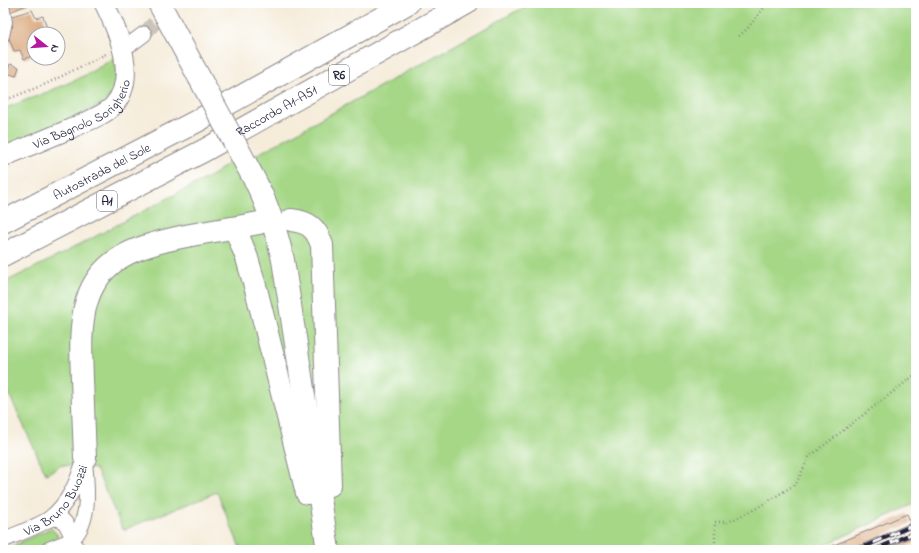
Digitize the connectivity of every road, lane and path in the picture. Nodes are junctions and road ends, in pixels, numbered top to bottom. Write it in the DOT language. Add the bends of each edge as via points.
graph roads {
  1 [pos="104,3"];
  2 [pos="159,3"];
  3 [pos="408,3"];
  4 [pos="467,3"];
  5 [pos="768,3"];
  6 [pos="3,5"];
  7 [pos="144,34"];
  8 [pos="3,36"];
  9 [pos="739,36"];
  10 [pos="122,47"];
  11 [pos="3,101"];
  12 [pos="199,120"];
  13 [pos="210,147"];
  14 [pos="3,157"];
  15 [pos="291,220"];
  16 [pos="3,222"];
  17 [pos="259,223"];
  18 [pos="235,228"];
  19 [pos="3,256"];
  20 [pos="916,374"];
  21 [pos="85,458"];
  22 [pos="48,520"];
  23 [pos="72,538"];
  24 [pos="3,540"];
  25 [pos="48,550"];
  26 [pos="83,550"];
  27 [pos="323,550"];
  28 [pos="328,550"];
  29 [pos="332,550"];
  30 [pos="715,550"];
  1 -- 10 [label="street, Via Bagnolo Sorigherio"];
  2 -- 28 [label="highway, bridge" via="261,192 272,218 283,260"];
  3 -- 12 [label="highway, R6"];
  4 -- 13 [label="highway, Raccordo A1-A51 / R6"];
  5 -- 9 [label="path" via="748,29"];
  6 -- 8 [label="street" via="6,22"];
  7 -- 10 [label="street"];
  10 -- 11 [label="path" via="46,84"];
  10 -- 14 [label="street, Via Bagnolo Sorigherio" via="124,82 118,99 112,106 94,118"];
  12 -- 16 [label="highway, Autostrada del Sole / A1"];
  13 -- 19 [label="highway, A1"];
  15 -- 29 [label="highway" via="306,223 313,228 319,235 322,245"];
  17 -- 18 [label="highway"];
  18 -- 21 [label="highway" via="173,239 137,250 115,261 102,272 93,285 86,300 80,345"];
  18 -- 27 [label="highway" via="257,293 315,527"];
  20 -- 30 [label="path" via="810,457 796,484 728,522 715,522"];
  21 -- 22 [label="street, Via Bruno Buozzi" via="78,482 61,509"];
  21 -- 23 [label="street, Via Bruno Buozzi" via="87,505 82,523"];
  22 -- 23 [label="street" via="56,518 64,521"];
  22 -- 24 [label="street, Via Bruno Buozzi"];
  23 -- 25 [label="street"];
  23 -- 26 [label="lane"];
}
